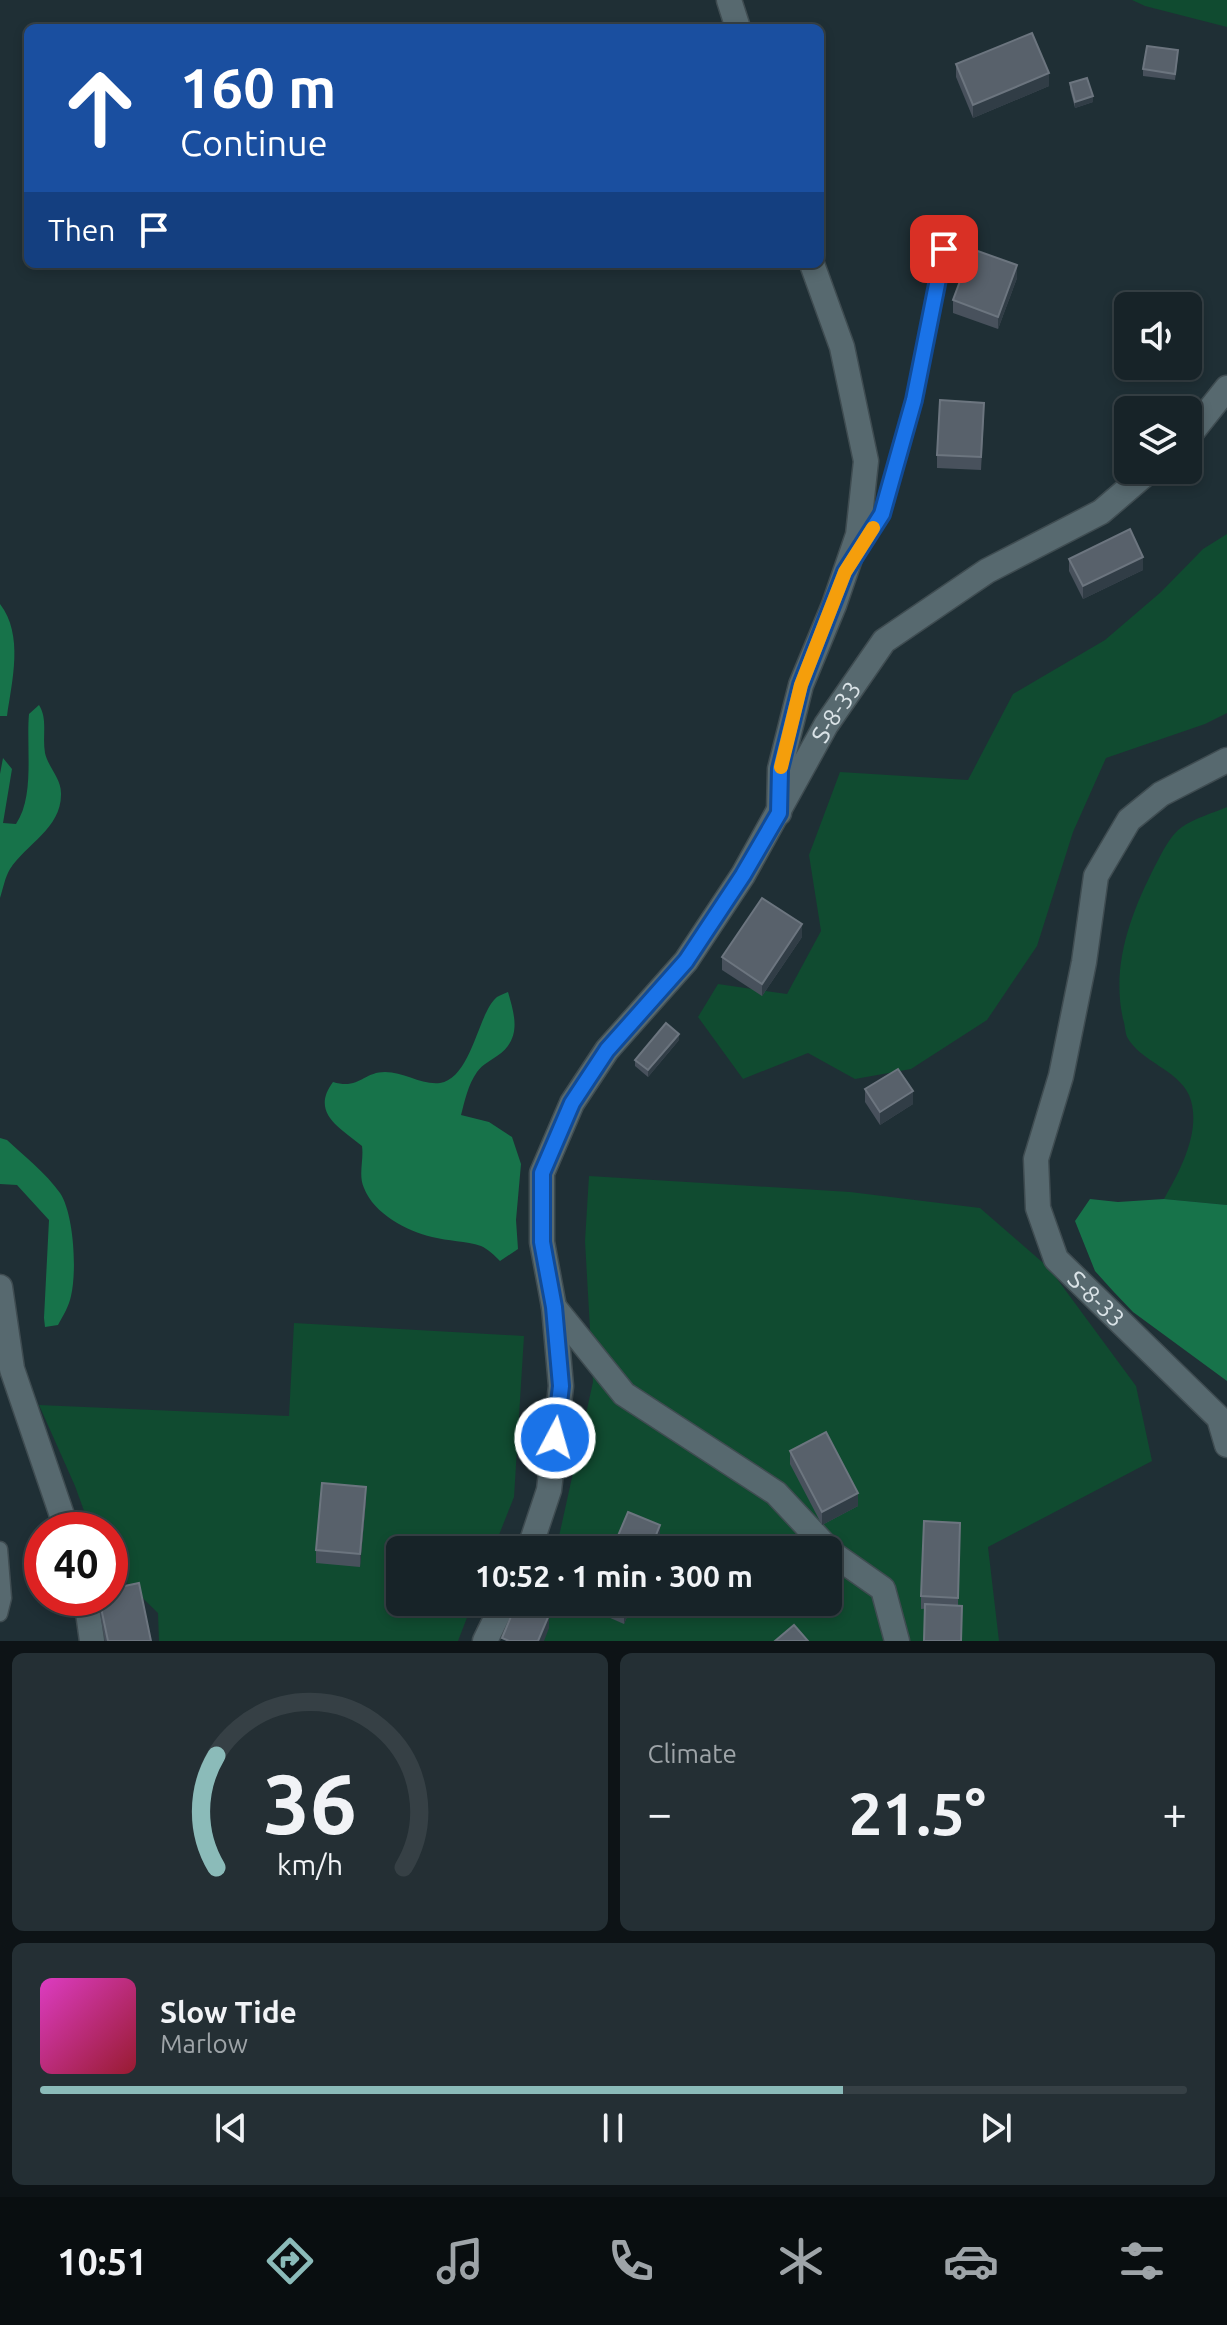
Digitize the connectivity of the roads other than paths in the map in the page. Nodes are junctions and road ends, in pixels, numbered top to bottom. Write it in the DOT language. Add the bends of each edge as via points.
graph roads {
  1 [pos="729,0"];
  2 [pos="737,24"];
  3 [pos="944,249"];
  4 [pos="813,268"];
  5 [pos="1227,388"];
  6 [pos="1202,419"];
  7 [pos="1134,484"];
  8 [pos="845,572"];
  9 [pos="1227,760"];
  10 [pos="779,813"];
  11 [pos="0,1287"];
  12 [pos="554,1307"];
  13 [pos="1227,1445"];
  14 [pos="61,1512"];
  15 [pos="534,1536"];
  16 [pos="0,1549"];
  17 [pos="0,1614"];
  18 [pos="89,1616"];
  19 [pos="497,1616"];
  20 [pos="92,1641"];
  21 [pos="485,1641"];
  22 [pos="897,1641"];
  1 -- 2 [label="street"];
  3 -- 8 [label="lane" via="914,400 882,514"];
  4 -- 8 [label="street" via="842,347 866,461 858,535"];
  5 -- 6 [label="street"];
  7 -- 10 [label="street, Տ-8-33 / Տ-8-33" via="1101,512 987,571 884,641 826,725"];
  8 -- 10 [label="street" via="801,685 780,769"];
  9 -- 13 [label="street, Տ-8-33 / Տ-8-33" via="1161,794 1129,820 1096,876 1061,1076 1036,1159 1038,1208 1056,1259 1219,1418"];
  10 -- 12 [label="street, Տ-8-33 / Տ-8-33" via="686,961 607,1050 572,1103 542,1173 542,1242"];
  11 -- 14 [label="street" via="12,1369"];
  12 -- 15 [label="street, Տ-8-33 / Տ-8-33" via="561,1386 549,1490"];
  12 -- 22 [label="street" via="624,1394 776,1493 833,1554 883,1589"];
  16 -- 17 [label="lane"];
  18 -- 20 [label="street"];
  19 -- 21 [label="street"];
}
